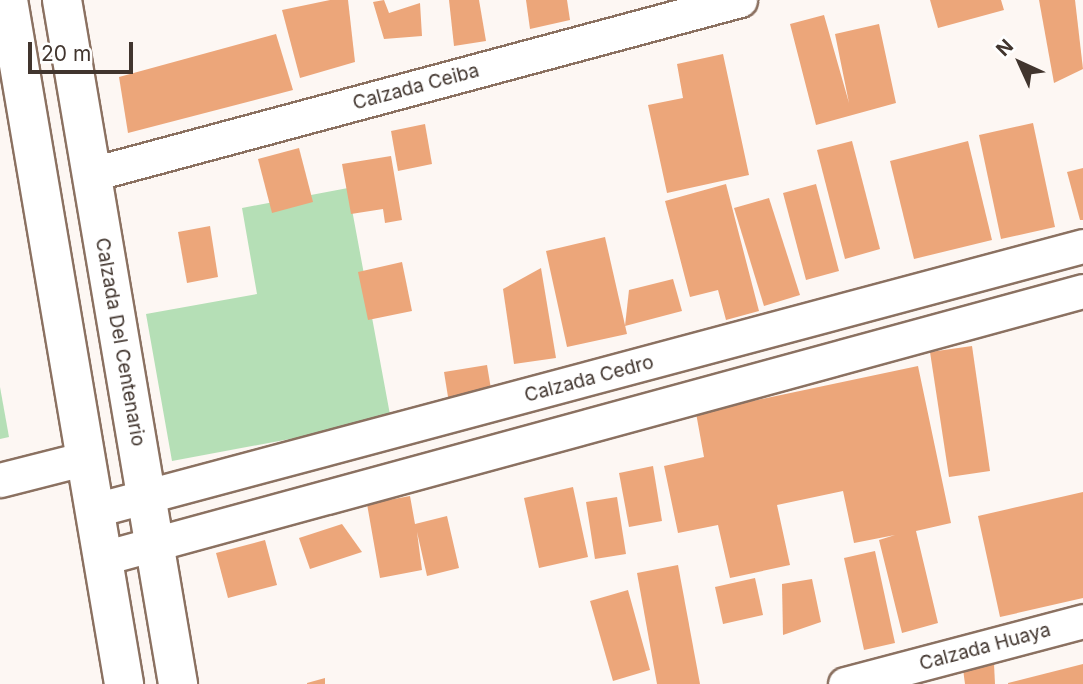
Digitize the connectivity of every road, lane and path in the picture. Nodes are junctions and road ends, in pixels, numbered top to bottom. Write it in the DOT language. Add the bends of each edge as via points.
graph roads {
  1 [pos="8,0"];
  2 [pos="62,0"];
  3 [pos="740,0"];
  4 [pos="92,174"];
  5 [pos="1083,246"];
  6 [pos="1083,291"];
  7 [pos="86,458"];
  8 [pos="0,480"];
  9 [pos="147,498"];
  10 [pos="95,510"];
  11 [pos="154,542"];
  12 [pos="103,558"];
  13 [pos="1083,621"];
  14 [pos="124,684"];
  15 [pos="178,684"];
  16 [pos="845,684"];
  1 -- 7 [label="main road"];
  2 -- 4 [label="main road, Calzada Del Centenario"];
  3 -- 4 [label="street, Calzada Ceiba"];
  4 -- 9 [label="main road, Calzada Del Centenario"];
  5 -- 9 [label="street, Calzada Cedro"];
  6 -- 11 [label="street"];
  7 -- 8 [label="street"];
  7 -- 10 [label="main road"];
  9 -- 10 [label="street, Calzada Cedro"];
  9 -- 11 [label="main road, Calzada Del Centenario"];
  10 -- 12 [label="main road"];
  11 -- 12 [label="street"];
  11 -- 15 [label="main road, Calzada Del Centenario"];
  12 -- 14 [label="main road"];
  13 -- 16 [label="street, Calzada Huaya"];
}
